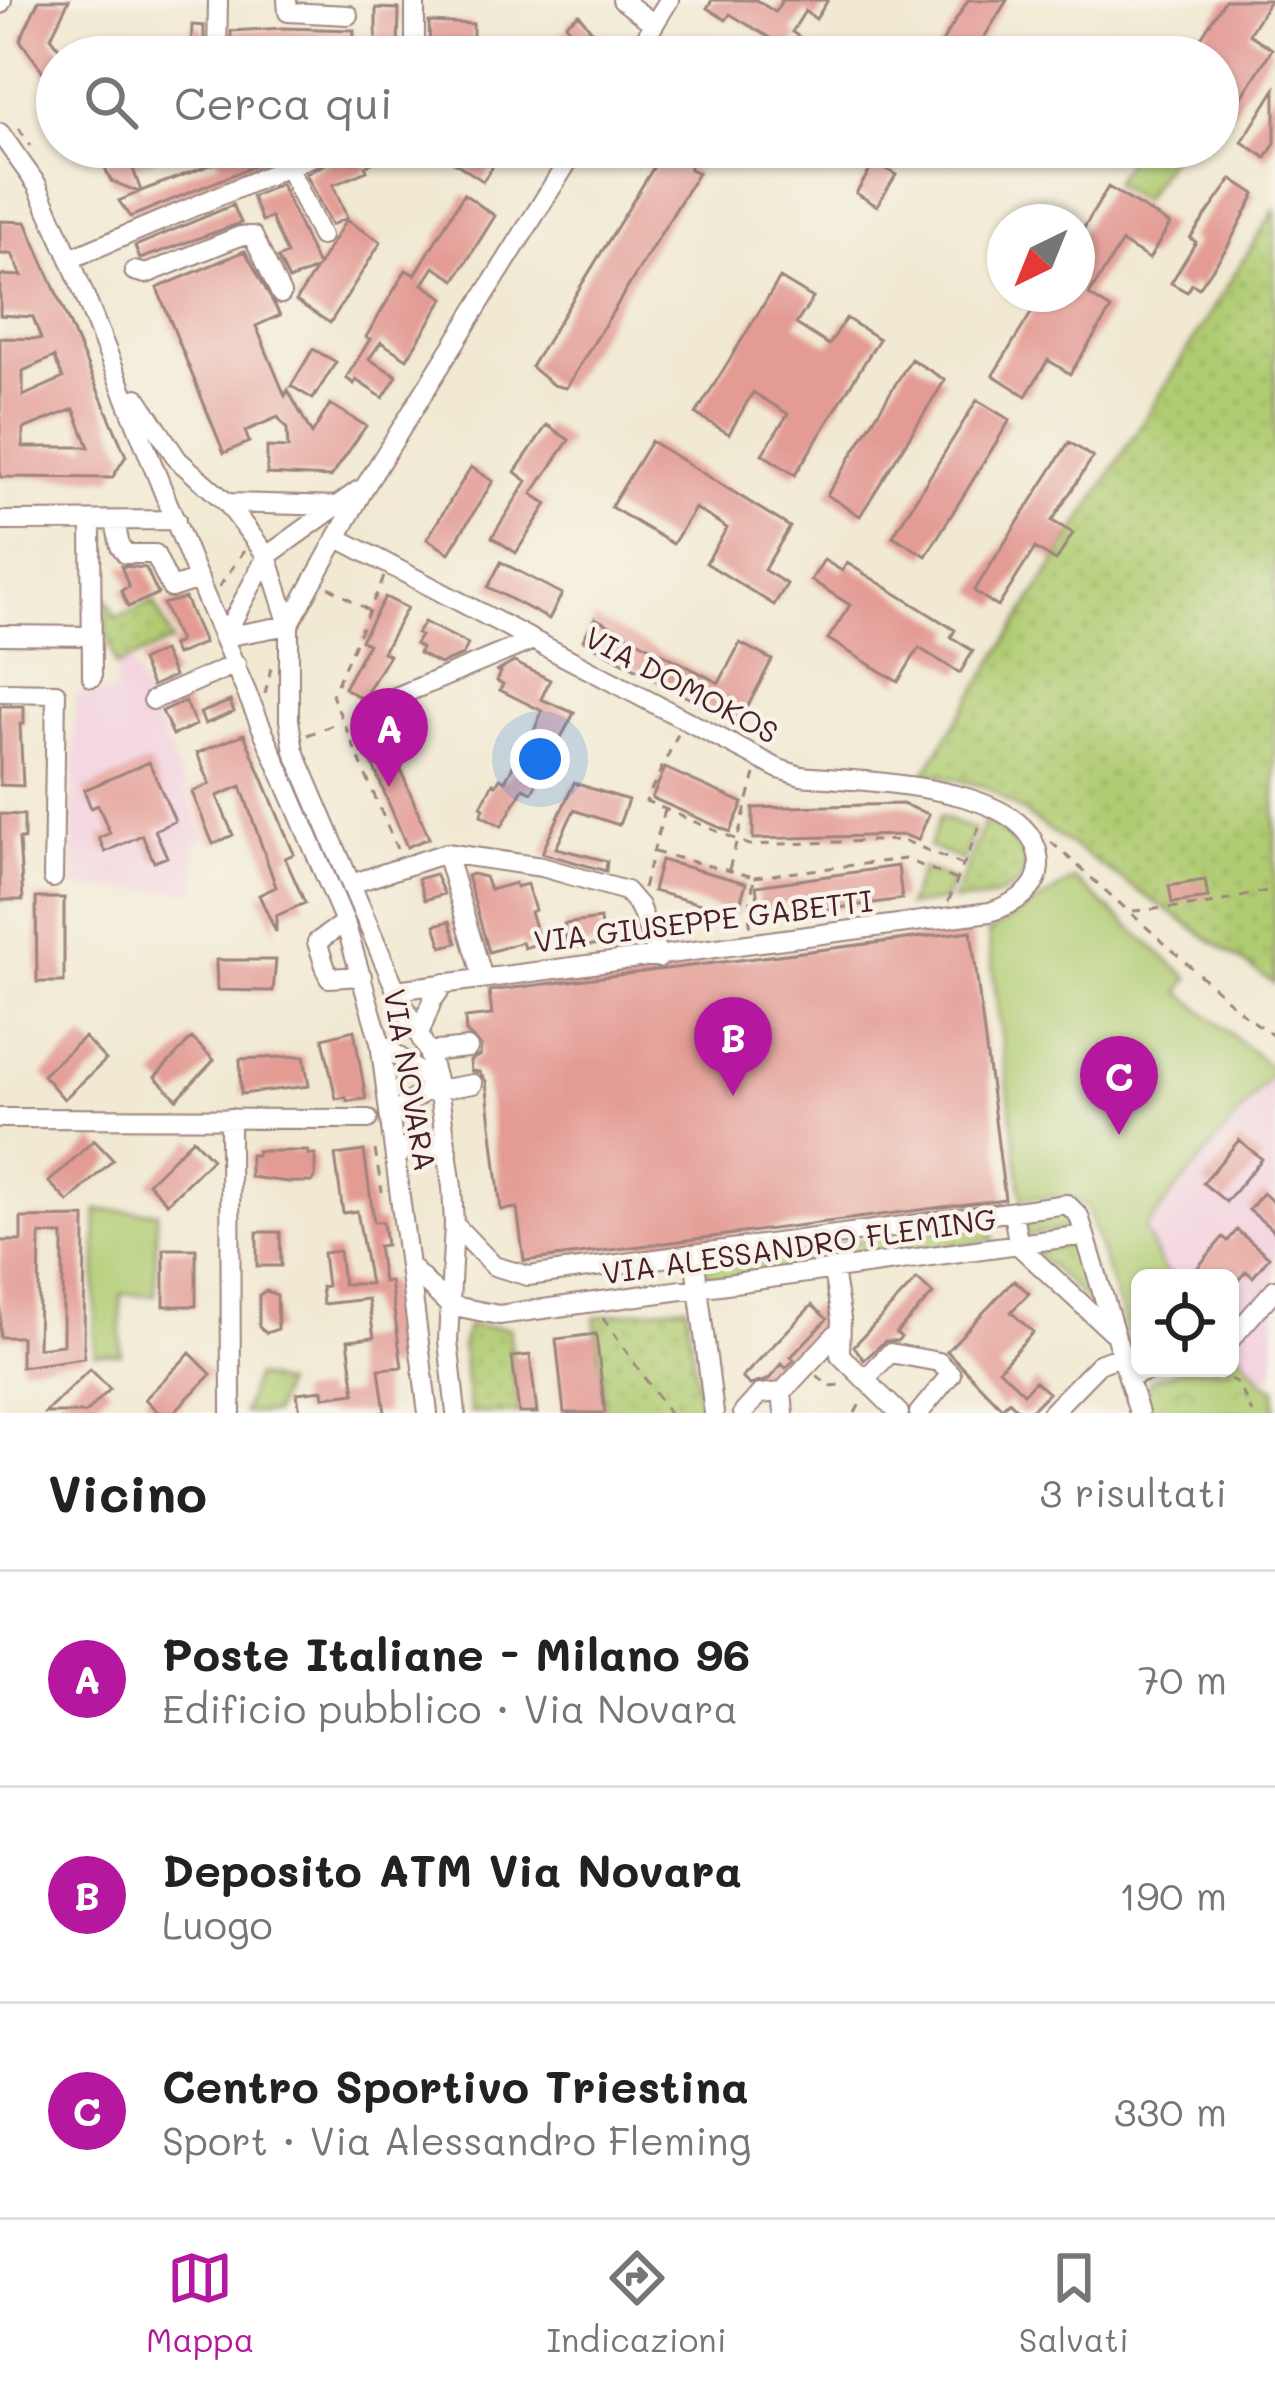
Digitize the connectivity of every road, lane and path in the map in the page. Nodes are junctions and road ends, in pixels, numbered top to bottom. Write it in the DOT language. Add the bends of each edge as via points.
graph roads {
  1 [pos="218,0"];
  2 [pos="287,0"];
  3 [pos="415,0"];
  4 [pos="622,0"];
  5 [pos="669,0"];
  6 [pos="348,15"];
  7 [pos="655,24"];
  8 [pos="217,36"];
  9 [pos="415,36"];
  10 [pos="647,36"];
  11 [pos="0,133"];
  12 [pos="286,168"];
  13 [pos="288,168"];
  14 [pos="565,168"];
  15 [pos="320,236"];
  16 [pos="242,253"];
  17 [pos="70,259"];
  18 [pos="281,294"];
  19 [pos="106,345"];
  20 [pos="366,485"];
  21 [pos="227,503"];
  22 [pos="340,506"];
  23 [pos="176,520"];
  24 [pos="0,521"];
  25 [pos="91,522"];
  26 [pos="115,522"];
  27 [pos="338,538"];
  28 [pos="247,549"];
  29 [pos="267,556"];
  30 [pos="199,579"];
  31 [pos="329,587"];
  32 [pos="215,594"];
  33 [pos="369,611"];
  34 [pos="289,625"];
  35 [pos="0,635"];
  36 [pos="92,636"];
  37 [pos="224,637"];
  38 [pos="532,640"];
  39 [pos="273,655"];
  40 [pos="236,664"];
  41 [pos="92,677"];
  42 [pos="0,692"];
  43 [pos="153,700"];
  44 [pos="258,703"];
  45 [pos="374,706"];
  46 [pos="343,721"];
  47 [pos="679,732"];
  48 [pos="307,736"];
  49 [pos="755,772"];
  50 [pos="665,809"];
  51 [pos="984,815"];
  52 [pos="736,840"];
  53 [pos="1051,842"];
  54 [pos="912,844"];
  55 [pos="654,852"];
  56 [pos="446,853"];
  57 [pos="905,859"];
  58 [pos="963,866"];
  59 [pos="729,871"];
  60 [pos="754,877"];
  61 [pos="53,878"];
  62 [pos="957,880"];
  63 [pos="351,884"];
  64 [pos="1275,890"];
  65 [pos="641,895"];
  66 [pos="946,908"];
  67 [pos="1131,912"];
  68 [pos="968,915"];
  69 [pos="345,922"];
  70 [pos="752,930"];
  71 [pos="658,958"];
  72 [pos="362,976"];
  73 [pos="484,978"];
  74 [pos="445,983"];
  75 [pos="396,990"];
  76 [pos="1275,1036"];
  77 [pos="380,1042"];
  78 [pos="424,1044"];
  79 [pos="468,1048"];
  80 [pos="473,1084"];
  81 [pos="438,1087"];
  82 [pos="390,1117"];
  83 [pos="0,1118"];
  84 [pos="230,1118"];
  85 [pos="368,1119"];
  86 [pos="375,1150"];
  87 [pos="448,1153"];
  88 [pos="396,1159"];
  89 [pos="382,1192"];
  90 [pos="1012,1214"];
  91 [pos="454,1224"];
  92 [pos="1085,1235"];
  93 [pos="1018,1246"];
  94 [pos="694,1256"];
  95 [pos="409,1265"];
  96 [pos="581,1270"];
  97 [pos="833,1271"];
  98 [pos="699,1289"];
  99 [pos="1275,1289"];
  100 [pos="449,1305"];
  101 [pos="593,1308"];
  102 [pos="1239,1330"];
  103 [pos="838,1331"];
  104 [pos="1116,1335"];
  105 [pos="1123,1355"];
  106 [pos="806,1366"];
  107 [pos="861,1376"];
  108 [pos="1129,1377"];
  109 [pos="1228,1377"];
  110 [pos="783,1402"];
  111 [pos="231,1413"];
  112 [pos="428,1413"];
  113 [pos="456,1413"];
  114 [pos="669,1413"];
  115 [pos="714,1413"];
  116 [pos="743,1413"];
  117 [pos="899,1413"];
  118 [pos="919,1413"];
  119 [pos="1051,1413"];
  120 [pos="1139,1413"];
  121 [pos="1252,1413"];
  1 -- 8 [label="street"];
  2 -- 6 [label="street" via="288,12"];
  3 -- 9 [label="street"];
  4 -- 7 [label="street"];
  5 -- 7 [label="street"];
  7 -- 10 [label="street"];
  11 -- 17 [label="street" via="37,185"];
  12 -- 17 [label="street"];
  13 -- 15 [label="street"];
  14 -- 20 [label="street"];
  16 -- 18 [label="street" via="232,248 131,279 253,236"];
  17 -- 19 [label="street"];
  19 -- 21 [label="street" via="159,436"];
  19 -- 23 [label="street"];
  20 -- 22 [label="street"];
  20 -- 27 [label="street"];
  21 -- 22 [label="street"];
  21 -- 29 [label="street"];
  22 -- 29 [label="street"];
  23 -- 26 [label="street"];
  23 -- 30 [label="street, VIA NOVARA"];
  24 -- 25 [label="street"];
  25 -- 26 [label="street"];
  25 -- 36 [label="street"];
  26 -- 30 [label="street" via="126,554 154,554 171,588"];
  27 -- 34 [label="street"];
  27 -- 38 [label="street, VIA DOMOKOS"];
  28 -- 32 [label="path"];
  29 -- 34 [label="street"];
  29 -- 37 [label="street"];
  30 -- 37 [label="street, VIA NOVARA"];
  31 -- 33 [label="path"];
  34 -- 37 [label="street"];
  34 -- 63 [label="street, VIA NOVARA" via="289,720 298,761"];
  35 -- 36 [label="street"];
  36 -- 41 [label="street"];
  37 -- 40 [label="street, VIA NOVARA"];
  38 -- 45 [label="street"];
  38 -- 68 [label="street, VIA DOMOKOS" via="789,773 958,795 1011,818 1036,845 1035,881 1012,903"];
  39 -- 44 [label="path"];
  40 -- 43 [label="street"];
  40 -- 44 [label="street, VIA NOVARA"];
  42 -- 61 [label="street" via="56,693"];
  44 -- 69 [label="street, VIA NOVARA"];
  46 -- 48 [label="path"];
  47 -- 50 [label="path" via="646,801"];
  49 -- 52 [label="path"];
  50 -- 52 [label="path"];
  50 -- 55 [label="path"];
  51 -- 58 [label="path"];
  52 -- 54 [label="path"];
  52 -- 59 [label="path"];
  53 -- 67 [label="path"];
  54 -- 57 [label="path"];
  54 -- 58 [label="path"];
  55 -- 59 [label="path"];
  55 -- 65 [label="path"];
  56 -- 63 [label="street"];
  56 -- 71 [label="street" via="619,886 639,906"];
  56 -- 73 [label="street"];
  57 -- 60 [label="path"];
  57 -- 62 [label="path"];
  58 -- 62 [label="path"];
  59 -- 60 [label="path"];
  60 -- 70 [label="path"];
  62 -- 66 [label="path"];
  63 -- 75 [label="street, VIA NOVARA"];
  64 -- 67 [label="path"];
  67 -- 76 [label="path"];
  68 -- 71 [label="street, VIA GIUSEPPE GABETTI"];
  69 -- 72 [label="street, VIA NOVARA"];
  69 -- 72 [label="street" via="317,942 329,978"];
  71 -- 73 [label="street, VIA GIUSEPPE GABETTI"];
  72 -- 77 [label="street, VIA NOVARA"];
  73 -- 74 [label="street, VIA GIUSEPPE GABETTI"];
  74 -- 75 [label="street, VIA GIUSEPPE GABETTI"];
  74 -- 78 [label="street" via="432,1001"];
  75 -- 78 [label="street, VIA NOVARA"];
  77 -- 81 [label="street"];
  77 -- 82 [label="street, VIA NOVARA"];
  78 -- 79 [label="street, VIA NOVARA"];
  78 -- 81 [label="street, VIA NOVARA"];
  80 -- 81 [label="street, VIA NOVARA"];
  81 -- 82 [label="street"];
  81 -- 87 [label="street, VIA NOVARA"];
  82 -- 88 [label="street, VIA NOVARA"];
  83 -- 84 [label="street"];
  84 -- 85 [label="street"];
  84 -- 111 [label="street"];
  86 -- 89 [label="path"];
  87 -- 88 [label="street" via="418,1142"];
  87 -- 91 [label="street, VIA NOVARA"];
  88 -- 95 [label="street, VIA NOVARA"];
  90 -- 92 [label="street, VIA ALESSANDRO FLEMING" via="1067,1204"];
  90 -- 93 [label="street, VIA ALESSANDRO FLEMING"];
  90 -- 94 [label="street, VIA ALESSANDRO FLEMING"];
  91 -- 96 [label="street, VIA ALESSANDRO FLEMING" via="512,1274"];
  91 -- 100 [label="street, VIA NOVARA"];
  92 -- 93 [label="street, VIA ALESSANDRO FLEMING"];
  92 -- 104 [label="street, VIA ALESSANDRO FLEMING"];
  93 -- 97 [label="street, VIA ALESSANDRO FLEMING"];
  93 -- 104 [label="street, VIA ALESSANDRO FLEMING"];
  94 -- 96 [label="street, VIA ALESSANDRO FLEMING"];
  94 -- 98 [label="street"];
  95 -- 100 [label="street"];
  95 -- 112 [label="street, VIA NOVARA"];
  96 -- 101 [label="street, VIA ALESSANDRO FLEMING"];
  97 -- 98 [label="street, VIA ALESSANDRO FLEMING"];
  97 -- 103 [label="street"];
  98 -- 101 [label="street, VIA ALESSANDRO FLEMING"];
  98 -- 115 [label="street"];
  99 -- 102 [label="street"];
  100 -- 101 [label="street, VIA ALESSANDRO FLEMING" via="499,1315"];
  100 -- 113 [label="street, VIA NOVARA"];
  101 -- 114 [label="path"];
  103 -- 106 [label="street"];
  103 -- 107 [label="street" via="840,1354"];
  104 -- 105 [label="street, VIA ALESSANDRO FLEMING"];
  105 -- 108 [label="street, VIA ALESSANDRO FLEMING"];
  105 -- 119 [label="street" via="1099,1364"];
  106 -- 107 [label="path" via="828,1386"];
  106 -- 110 [label="street"];
  107 -- 117 [label="street"];
  107 -- 118 [label="street" via="890,1353 939,1362 951,1374"];
  108 -- 120 [label="street, VIA ALESSANDRO FLEMING"];
  109 -- 121 [label="path"];
  110 -- 116 [label="street" via="760,1394"];
}
